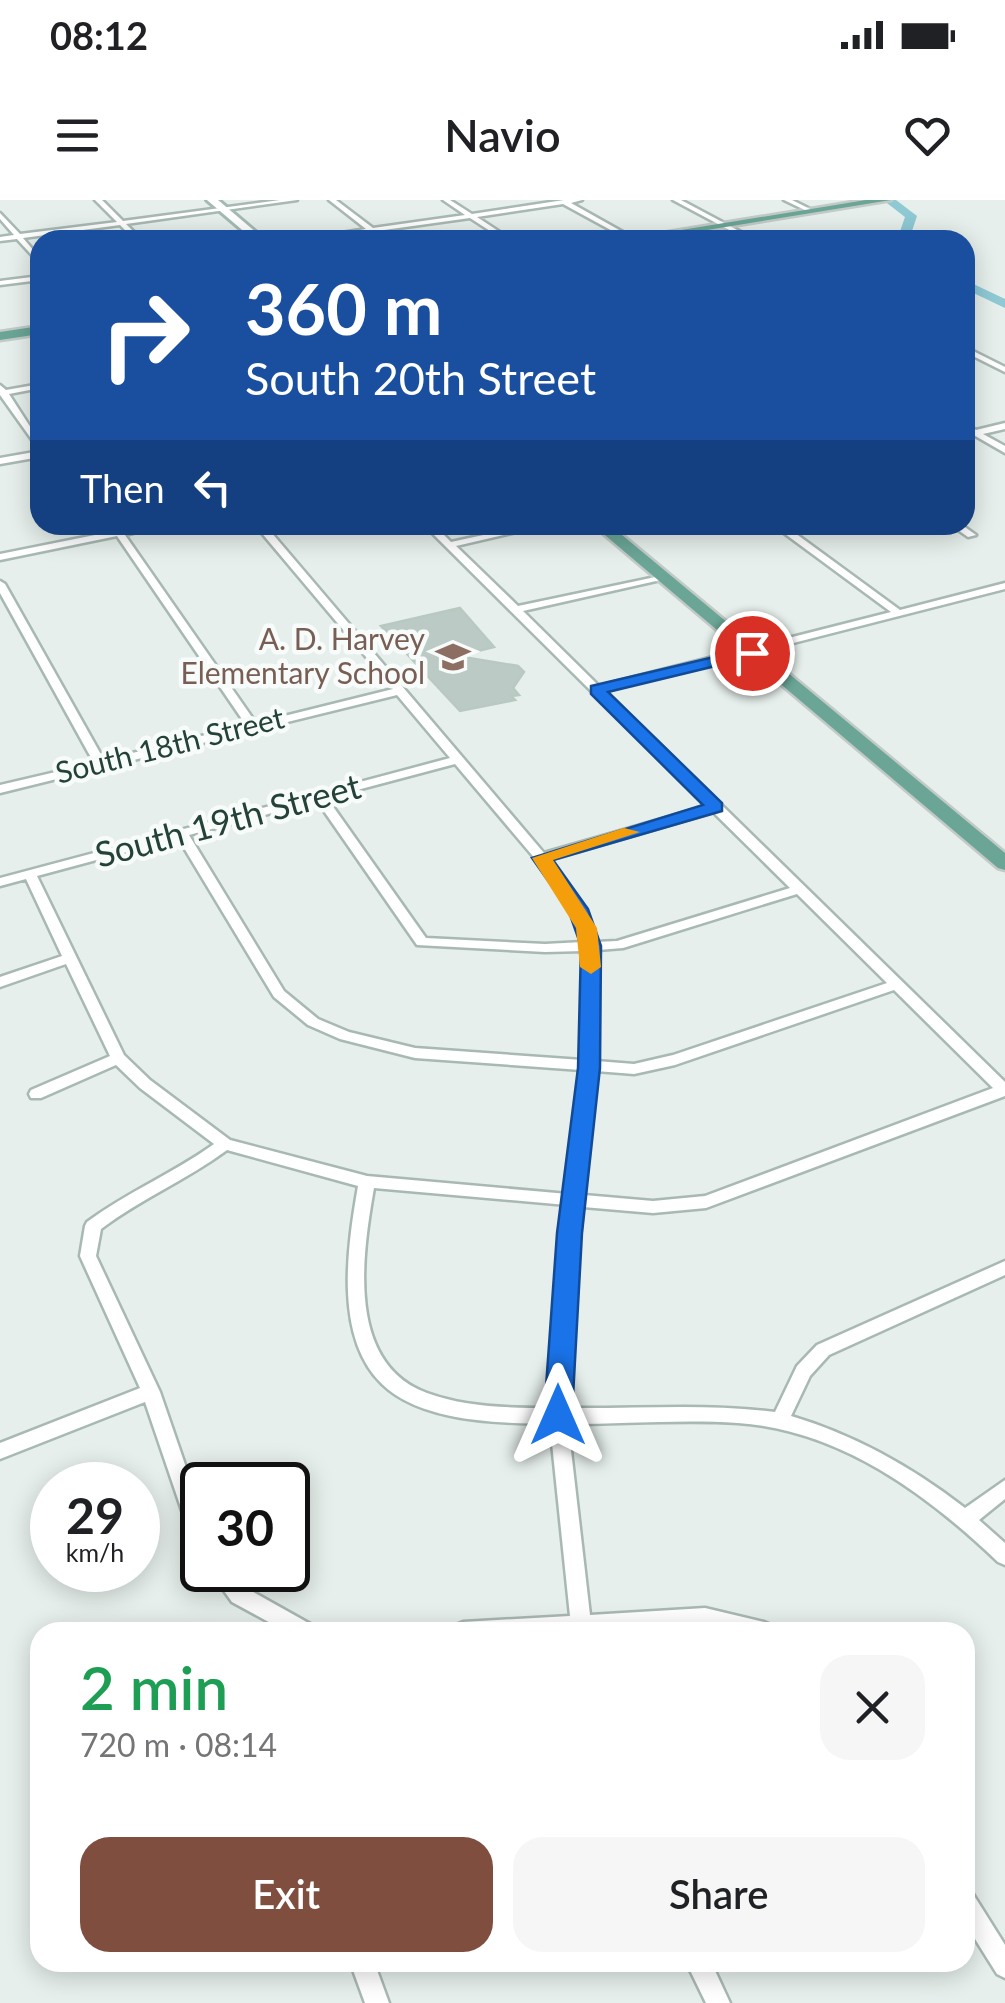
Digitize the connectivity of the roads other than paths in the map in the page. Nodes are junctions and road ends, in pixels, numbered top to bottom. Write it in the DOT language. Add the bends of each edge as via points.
graph roads {
  1 [pos="98,200"];
  2 [pos="212,200"];
  3 [pos="294,200"];
  4 [pos="332,200"];
  5 [pos="446,200"];
  6 [pos="579,200"];
  7 [pos="676,200"];
  8 [pos="787,200"];
  9 [pos="883,200"];
  10 [pos="275,201"];
  11 [pos="563,201"];
  12 [pos="223,209"];
  13 [pos="812,211"];
  14 [pos="0,215"];
  15 [pos="470,216"];
  16 [pos="121,222"];
  17 [pos="724,225"];
  18 [pos="62,230"];
  19 [pos="129,230"];
  20 [pos="248,230"];
  21 [pos="371,230"];
  22 [pos="492,230"];
  23 [pos="613,230"];
  24 [pos="693,230"];
  25 [pos="734,230"];
  26 [pos="30,234"];
  27 [pos="18,236"];
  28 [pos="0,239"];
  29 [pos="30,250"];
  30 [pos="30,280"];
  31 [pos="0,284"];
  32 [pos="30,332"];
  33 [pos="0,336"];
  34 [pos="975,354"];
  35 [pos="1005,370"];
  36 [pos="30,387"];
  37 [pos="1,391"];
  38 [pos="1005,426"];
  39 [pos="975,433"];
  40 [pos="30,436"];
  41 [pos="975,436"];
  42 [pos="1005,450"];
  43 [pos="30,454"];
  44 [pos="0,462"];
  45 [pos="109,535"];
  46 [pos="120,535"];
  47 [pos="268,535"];
  48 [pos="439,535"];
  49 [pos="496,535"];
  50 [pos="612,535"];
  51 [pos="792,535"];
  52 [pos="449,545"];
  53 [pos="0,557"];
  54 [pos="662,577"];
  55 [pos="0,584"];
  56 [pos="1005,586"];
  57 [pos="516,610"];
  58 [pos="900,614"];
  59 [pos="752,653"];
  60 [pos="597,690"];
  61 [pos="398,691"];
  62 [pos="253,726"];
  63 [pos="456,760"];
  64 [pos="99,762"];
  65 [pos="0,789"];
  66 [pos="320,797"];
  67 [pos="716,807"];
  68 [pos="182,834"];
  69 [pos="542,858"];
  70 [pos="1005,864"];
  71 [pos="30,874"];
  72 [pos="0,882"];
  73 [pos="800,889"];
  74 [pos="591,946"];
  75 [pos="68,959"];
  76 [pos="0,982"];
  77 [pos="896,984"];
  78 [pos="118,1058"];
  79 [pos="589,1068"];
  80 [pos="1004,1091"];
  81 [pos="36,1094"];
  82 [pos="225,1144"];
  83 [pos="367,1182"];
  84 [pos="572,1200"];
  85 [pos="1005,1268"];
  86 [pos="151,1392"];
  87 [pos="558,1415"];
  88 [pos="780,1420"];
  89 [pos="0,1451"];
  90 [pos="180,1476"];
  91 [pos="1005,1488"];
  92 [pos="968,1518"];
  93 [pos="1005,1556"];
  94 [pos="237,1592"];
  95 [pos="287,1622"];
  96 [pos="581,1622"];
  97 [pos="654,1622"];
  98 [pos="725,1622"];
  99 [pos="975,1918"];
  100 [pos="1005,1966"];
  101 [pos="366,1972"];
  102 [pos="703,1972"];
  103 [pos="377,2003"];
  104 [pos="718,2003"];
  1 -- 16 [label="street"];
  2 -- 12 [label="main road"];
  3 -- 10 [label="street"];
  4 -- 21 [label="street"];
  5 -- 15 [label="street"];
  6 -- 11 [label="street"];
  7 -- 17 [label="street"];
  8 -- 13 [label="street"];
  9 -- 13 [label="main road"];
  10 -- 12 [label="street"];
  11 -- 15 [label="street"];
  11 -- 23 [label="street"];
  12 -- 16 [label="street"];
  12 -- 20 [label="main road"];
  13 -- 17 [label="main road"];
  14 -- 27 [label="street"];
  15 -- 21 [label="street"];
  15 -- 22 [label="street"];
  16 -- 18 [label="street"];
  16 -- 19 [label="street"];
  17 -- 24 [label="main road"];
  17 -- 25 [label="street"];
  26 -- 27 [label="street"];
  27 -- 28 [label="street"];
  27 -- 29 [label="street"];
  30 -- 31 [label="street"];
  32 -- 33 [label="main road"];
  34 -- 35 [label="street"];
  36 -- 37 [label="street"];
  37 -- 40 [label="street"];
  38 -- 39 [label="street"];
  41 -- 42 [label="street"];
  43 -- 44 [label="street"];
  45 -- 53 [label="street"];
  46 -- 62 [label="street"];
  47 -- 61 [label="street"];
  48 -- 52 [label="street"];
  49 -- 52 [label="street"];
  50 -- 54 [label="main road"];
  51 -- 58 [label="street"];
  52 -- 57 [label="street"];
  54 -- 57 [label="street"];
  54 -- 59 [label="main road"];
  55 -- 64 [label="street"];
  56 -- 58 [label="street"];
  57 -- 60 [label="street"];
  58 -- 59 [label="street"];
  59 -- 60 [label="street"];
  59 -- 70 [label="main road"];
  60 -- 67 [label="street"];
  61 -- 62 [label="street, South 18th Street"];
  61 -- 63 [label="street"];
  62 -- 64 [label="street, South 18th Street"];
  63 -- 66 [label="street, South 19th Street"];
  63 -- 69 [label="street"];
  64 -- 65 [label="street, South 18th Street"];
  66 -- 68 [label="street, South 19th Street"];
  66 -- 74 [label="street" via="422,942"];
  67 -- 69 [label="street"];
  67 -- 73 [label="street"];
  68 -- 71 [label="street, South 19th Street"];
  68 -- 79 [label="street" via="260,968 313,1022 415,1053"];
  69 -- 74 [label="street" via="578,909"];
  71 -- 72 [label="street, South 19th Street"];
  71 -- 75 [label="street"];
  73 -- 74 [label="street" via="644,938"];
  73 -- 77 [label="street"];
  74 -- 79 [label="street"];
  75 -- 76 [label="street"];
  75 -- 78 [label="street"];
  77 -- 79 [label="street" via="675,1060 634,1070"];
  77 -- 80 [label="street"];
  78 -- 81 [label="street"];
  78 -- 82 [label="street"];
  79 -- 84 [label="street"];
  80 -- 84 [label="street" via="706,1202 653,1207"];
  82 -- 83 [label="street"];
  82 -- 86 [label="street" via="94,1226 88,1256"];
  83 -- 84 [label="street"];
  83 -- 87 [label="street" via="356,1280 363,1325 386,1376 437,1404"];
  84 -- 87 [label="street"];
  85 -- 88 [label="street" via="823,1350 803,1372"];
  86 -- 89 [label="street"];
  86 -- 90 [label="street"];
  87 -- 88 [label="street" via="693,1412"];
  87 -- 96 [label="street"];
  88 -- 92 [label="street" via="877,1460"];
  91 -- 92 [label="street"];
  92 -- 93 [label="street"];
  94 -- 95 [label="street"];
  97 -- 98 [label="street"];
  99 -- 100 [label="street"];
  101 -- 103 [label="street"];
  102 -- 104 [label="street"];
}
